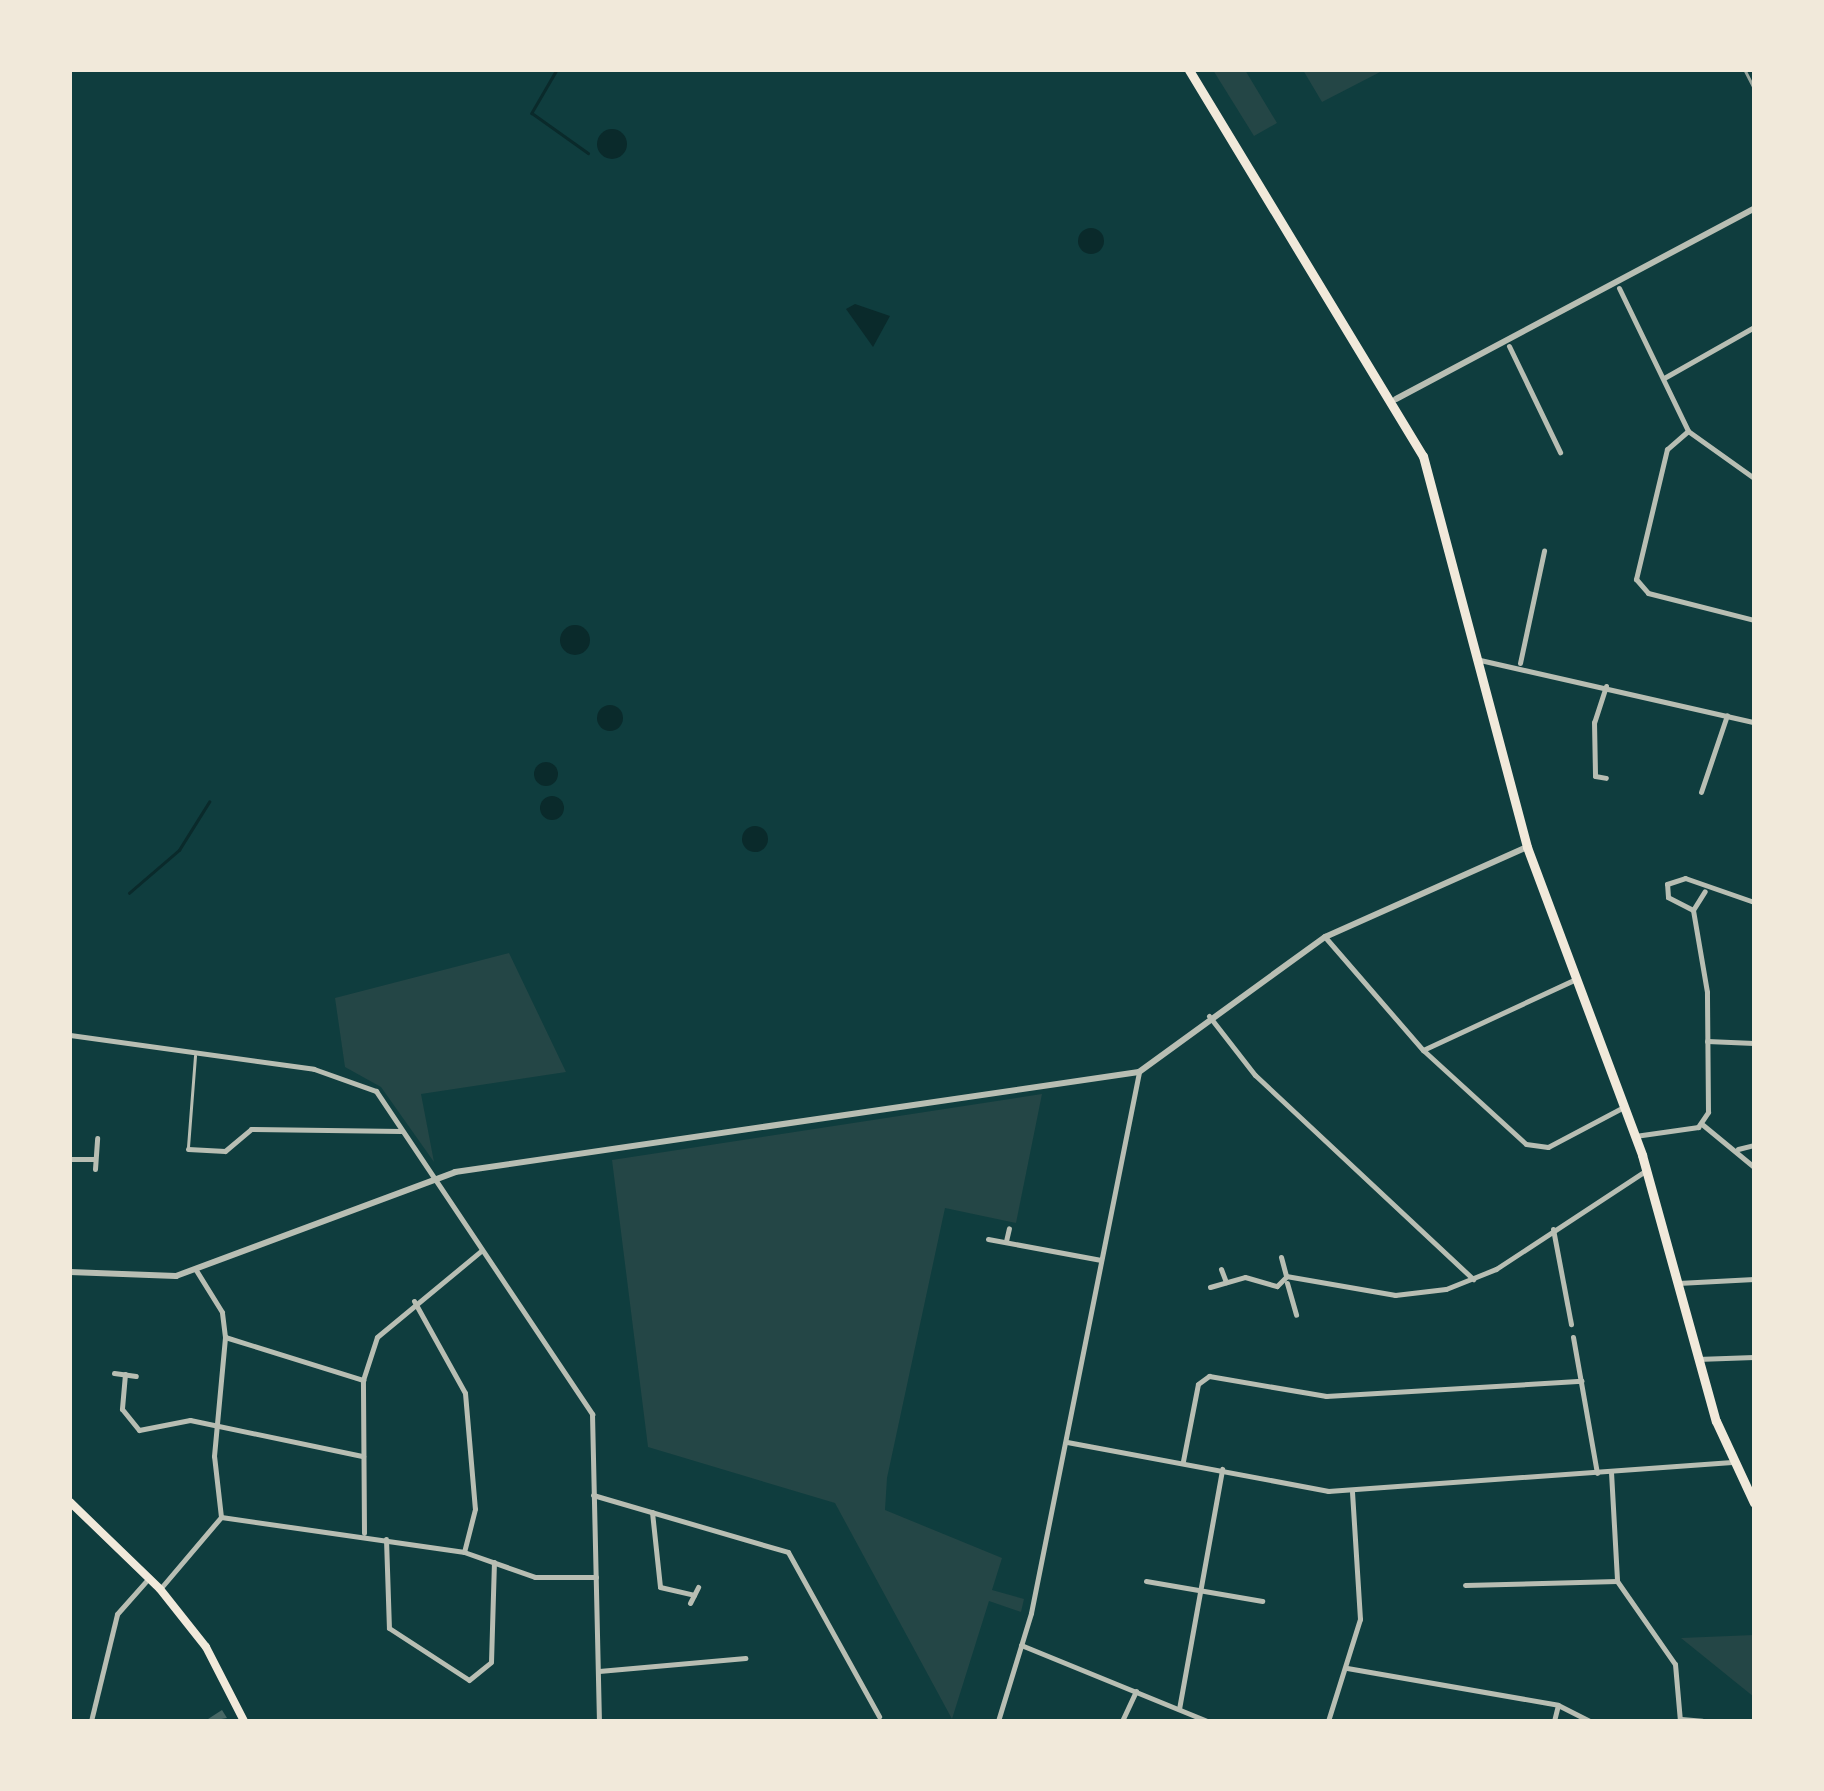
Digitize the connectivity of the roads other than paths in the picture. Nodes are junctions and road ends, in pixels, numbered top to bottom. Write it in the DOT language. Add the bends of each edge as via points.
graph roads {
  1 [pos="1190,70"];
  2 [pos="1754,210"];
  3 [pos="1619,288"];
  4 [pos="1754,327"];
  5 [pos="1508,346"];
  6 [pos="1664,378"];
  7 [pos="1396,399"];
  8 [pos="1688,430"];
  9 [pos="1560,452"];
  10 [pos="1754,478"];
  11 [pos="1544,551"];
  12 [pos="1754,620"];
  13 [pos="1478,660"];
  14 [pos="1520,662"];
  15 [pos="1606,686"];
  16 [pos="1727,715"];
  17 [pos="1754,722"];
  18 [pos="1606,778"];
  19 [pos="1701,792"];
  20 [pos="1527,847"];
  21 [pos="1706,891"];
  22 [pos="1754,902"];
  23 [pos="1692,910"];
  24 [pos="1325,937"];
  25 [pos="1578,979"];
  26 [pos="1209,1016"];
  27 [pos="70,1035"];
  28 [pos="1707,1042"];
  29 [pos="1754,1043"];
  30 [pos="1423,1050"];
  31 [pos="194,1054"];
  32 [pos="1139,1072"];
  33 [pos="1625,1107"];
  34 [pos="1703,1124"];
  35 [pos="402,1131"];
  36 [pos="1636,1136"];
  37 [pos="97,1138"];
  38 [pos="1754,1146"];
  39 [pos="188,1149"];
  40 [pos="1735,1149"];
  41 [pos="70,1158"];
  42 [pos="95,1159"];
  43 [pos="1754,1167"];
  44 [pos="95,1169"];
  45 [pos="1646,1170"];
  46 [pos="432,1177"];
  47 [pos="1009,1228"];
  48 [pos="1553,1230"];
  49 [pos="988,1239"];
  50 [pos="1006,1242"];
  51 [pos="481,1251"];
  52 [pos="1281,1257"];
  53 [pos="1101,1260"];
  54 [pos="196,1270"];
  55 [pos="1221,1270"];
  56 [pos="70,1272"];
  57 [pos="1754,1279"];
  58 [pos="1286,1280"];
  59 [pos="1472,1280"];
  60 [pos="1226,1282"];
  61 [pos="1677,1283"];
  62 [pos="1210,1286"];
  63 [pos="414,1300"];
  64 [pos="1296,1315"];
  65 [pos="1571,1324"];
  66 [pos="225,1337"];
  67 [pos="1573,1337"];
  68 [pos="1754,1357"];
  69 [pos="1697,1359"];
  70 [pos="114,1373"];
  71 [pos="125,1374"];
  72 [pos="136,1376"];
  73 [pos="363,1380"];
  74 [pos="1582,1381"];
  75 [pos="218,1424"];
  76 [pos="1066,1442"];
  77 [pos="364,1456"];
  78 [pos="1182,1462"];
  79 [pos="1732,1462"];
  80 [pos="1222,1469"];
  81 [pos="1611,1472"];
  82 [pos="1597,1473"];
  83 [pos="1352,1492"];
  84 [pos="592,1495"];
  85 [pos="70,1502"];
  86 [pos="1754,1503"];
  87 [pos="652,1512"];
  88 [pos="221,1517"];
  89 [pos="364,1533"];
  90 [pos="386,1539"];
  91 [pos="464,1552"];
  92 [pos="494,1562"];
  93 [pos="149,1577"];
  94 [pos="596,1578"];
  95 [pos="1617,1581"];
  96 [pos="1146,1582"];
  97 [pos="1464,1586"];
  98 [pos="698,1587"];
  99 [pos="160,1588"];
  100 [pos="1200,1592"];
  101 [pos="694,1595"];
  102 [pos="1262,1600"];
  103 [pos="690,1603"];
  104 [pos="1021,1646"];
  105 [pos="745,1658"];
  106 [pos="1347,1668"];
  107 [pos="598,1671"];
  108 [pos="1136,1690"];
  109 [pos="1558,1705"];
  110 [pos="1178,1709"];
  111 [pos="879,1716"];
  112 [pos="1680,1720"];
  113 [pos="92,1721"];
  114 [pos="244,1721"];
  115 [pos="599,1721"];
  116 [pos="869,1721"];
  117 [pos="896,1721"];
  118 [pos="998,1721"];
  119 [pos="1122,1721"];
  120 [pos="1207,1721"];
  121 [pos="1328,1721"];
  122 [pos="1554,1721"];
  123 [pos="1590,1721"];
  124 [pos="1702,1721"];
  1 -- 7 [label="main road"];
  2 -- 3 [label="street"];
  3 -- 5 [label="street"];
  3 -- 6 [label="street"];
  4 -- 6 [label="street"];
  5 -- 7 [label="street"];
  5 -- 9 [label="street"];
  6 -- 8 [label="street"];
  7 -- 13 [label="main road" via="1435,491"];
  8 -- 10 [label="street"];
  8 -- 12 [label="street" via="1667,449 1636,579 1648,593"];
  11 -- 14 [label="street"];
  13 -- 14 [label="street"];
  13 -- 20 [label="main road"];
  14 -- 15 [label="street"];
  15 -- 16 [label="street"];
  15 -- 18 [label="street" via="1594,722 1596,776"];
  16 -- 17 [label="street"];
  16 -- 19 [label="street"];
  20 -- 24 [label="street"];
  20 -- 25 [label="main road"];
  21 -- 22 [label="street"];
  21 -- 23 [label="street"];
  21 -- 23 [label="street" via="1685,878 1667,884 1668,897"];
  23 -- 28 [label="street"];
  24 -- 26 [label="street"];
  24 -- 30 [label="street"];
  25 -- 30 [label="street"];
  25 -- 33 [label="main road"];
  26 -- 32 [label="street"];
  26 -- 59 [label="street" via="1256,1075"];
  27 -- 31 [label="street"];
  28 -- 29 [label="street"];
  28 -- 34 [label="street"];
  30 -- 33 [label="street" via="1537,1149"];
  31 -- 35 [label="street" via="361,1079"];
  31 -- 39 [label="lane"];
  32 -- 46 [label="street"];
  32 -- 53 [label="street"];
  33 -- 36 [label="main road"];
  34 -- 36 [label="street"];
  34 -- 40 [label="street"];
  35 -- 39 [label="street" via="251,1129 226,1151"];
  35 -- 46 [label="street"];
  36 -- 45 [label="main road"];
  37 -- 42 [label="street"];
  38 -- 40 [label="street"];
  40 -- 43 [label="street"];
  41 -- 42 [label="street"];
  42 -- 44 [label="street"];
  45 -- 48 [label="street"];
  45 -- 61 [label="main road"];
  46 -- 51 [label="street"];
  46 -- 54 [label="street"];
  47 -- 50 [label="street"];
  48 -- 59 [label="street"];
  48 -- 65 [label="street"];
  49 -- 50 [label="street"];
  50 -- 53 [label="street"];
  51 -- 63 [label="street"];
  51 -- 84 [label="street" via="588,1406"];
  52 -- 58 [label="street"];
  53 -- 76 [label="street"];
  54 -- 56 [label="street"];
  54 -- 66 [label="street" via="222,1312"];
  55 -- 60 [label="street"];
  57 -- 61 [label="street"];
  58 -- 59 [label="street" via="1395,1294"];
  58 -- 60 [label="street"];
  58 -- 64 [label="street"];
  60 -- 62 [label="street"];
  61 -- 69 [label="main road"];
  63 -- 73 [label="street" via="377,1337"];
  63 -- 91 [label="street" via="465,1393 475,1509"];
  66 -- 73 [label="street"];
  66 -- 75 [label="street"];
  67 -- 74 [label="street"];
  68 -- 69 [label="street"];
  69 -- 79 [label="main road"];
  70 -- 71 [label="street"];
  71 -- 72 [label="street"];
  71 -- 75 [label="street" via="122,1410 132,1426"];
  73 -- 77 [label="street"];
  74 -- 78 [label="street" via="1326,1396 1209,1376 1198,1384"];
  74 -- 82 [label="street"];
  75 -- 77 [label="street"];
  75 -- 88 [label="street"];
  76 -- 78 [label="street"];
  76 -- 104 [label="street"];
  77 -- 89 [label="street"];
  78 -- 80 [label="street"];
  79 -- 81 [label="street"];
  79 -- 86 [label="main road"];
  80 -- 83 [label="street"];
  80 -- 100 [label="street"];
  81 -- 82 [label="street"];
  81 -- 95 [label="street"];
  82 -- 83 [label="street"];
  83 -- 106 [label="street" via="1361,1582"];
  84 -- 87 [label="street"];
  84 -- 94 [label="street"];
  85 -- 93 [label="main road"];
  87 -- 101 [label="street" via="660,1587"];
  87 -- 111 [label="street" via="788,1552"];
  88 -- 89 [label="street"];
  88 -- 99 [label="street"];
  89 -- 90 [label="street"];
  90 -- 91 [label="street"];
  90 -- 92 [label="street" via="389,1628 469,1680 492,1662"];
  91 -- 92 [label="street"];
  92 -- 94 [label="street" via="535,1577"];
  93 -- 99 [label="main road"];
  93 -- 113 [label="street" via="117,1614"];
  94 -- 107 [label="street"];
  95 -- 97 [label="street"];
  95 -- 112 [label="street" via="1675,1664"];
  96 -- 100 [label="street"];
  98 -- 101 [label="street"];
  99 -- 114 [label="main road"];
  100 -- 102 [label="street"];
  100 -- 110 [label="street"];
  101 -- 103 [label="street"];
  104 -- 108 [label="street"];
  104 -- 118 [label="street"];
  105 -- 107 [label="street"];
  106 -- 109 [label="street"];
  106 -- 121 [label="street"];
  107 -- 115 [label="street"];
  108 -- 110 [label="street"];
  108 -- 119 [label="street"];
  109 -- 122 [label="street"];
  109 -- 123 [label="street"];
  110 -- 120 [label="street"];
  111 -- 116 [label="street"];
  111 -- 117 [label="street"];
  112 -- 124 [label="street"];
}
